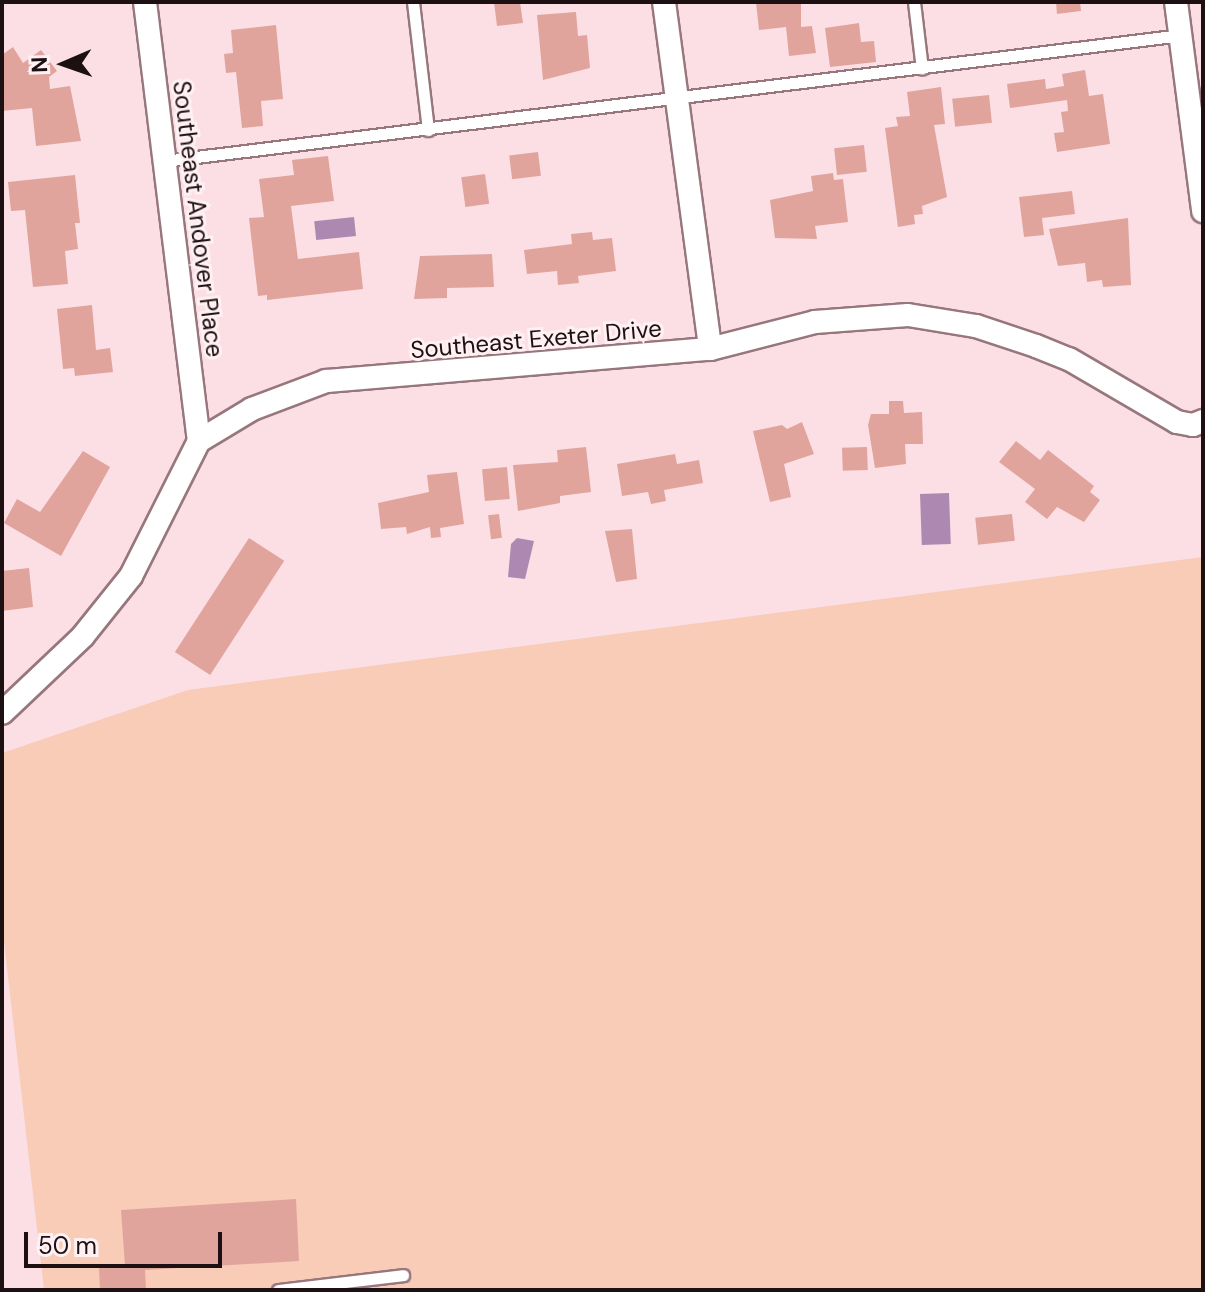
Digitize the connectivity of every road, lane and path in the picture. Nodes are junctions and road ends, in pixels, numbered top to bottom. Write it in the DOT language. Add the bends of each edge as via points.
graph roads {
  1 [pos="145,2"];
  2 [pos="413,2"];
  3 [pos="664,2"];
  4 [pos="914,2"];
  5 [pos="1176,2"];
  6 [pos="1181,35"];
  7 [pos="922,69"];
  8 [pos="676,100"];
  9 [pos="428,130"];
  10 [pos="164,161"];
  11 [pos="1203,211"];
  12 [pos="710,349"];
  13 [pos="1203,421"];
  14 [pos="199,441"];
  15 [pos="2,713"];
  16 [pos="403,1275"];
  17 [pos="278,1290"];
  1 -- 10 [label="street, Southeast Andover Place"];
  2 -- 9 [label="lane"];
  3 -- 8 [label="street"];
  4 -- 7 [label="lane"];
  5 -- 6 [label="street"];
  6 -- 7 [label="lane"];
  6 -- 11 [label="street"];
  7 -- 8 [label="lane"];
  8 -- 9 [label="lane"];
  8 -- 12 [label="street"];
  9 -- 10 [label="lane"];
  10 -- 14 [label="street, Southeast Andover Place"];
  12 -- 13 [label="street, Southeast Exeter Drive" via="815,322 908,315 976,326 1036,346 1177,422"];
  12 -- 14 [label="street, Southeast Exeter Drive" via="326,381 252,409"];
  14 -- 15 [label="street" via="131,576 83,636"];
  16 -- 17 [label="lane"];
}
